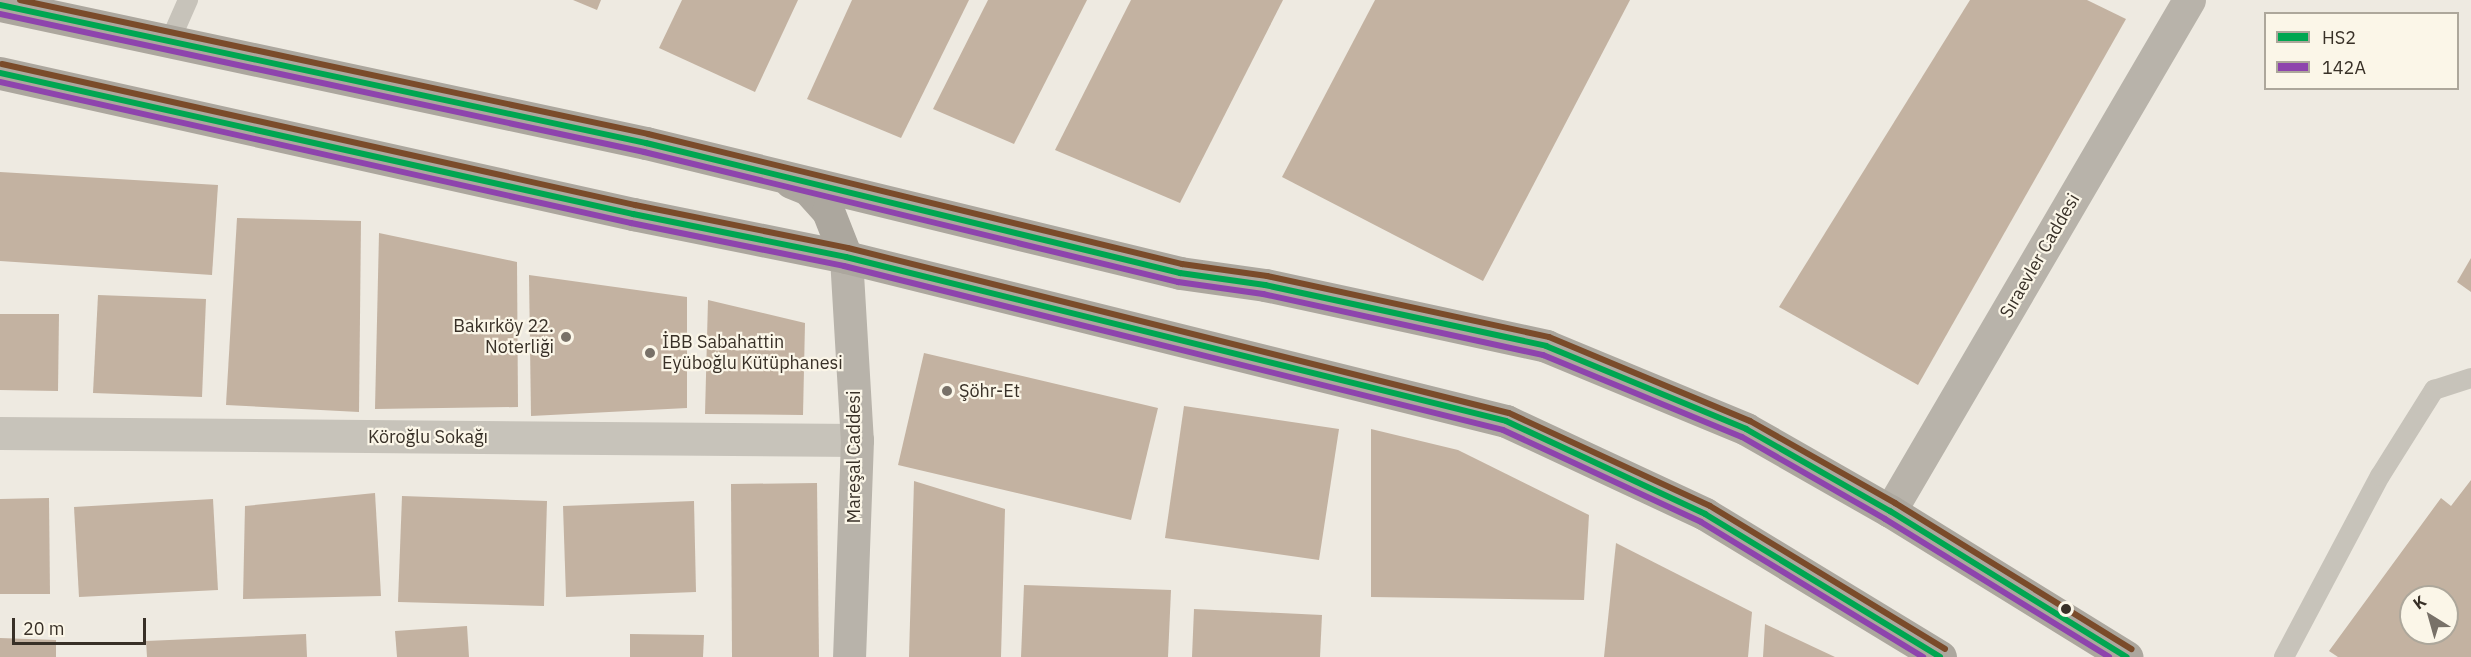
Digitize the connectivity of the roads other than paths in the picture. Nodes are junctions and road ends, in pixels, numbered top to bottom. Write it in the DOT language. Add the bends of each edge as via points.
graph roads {
  1 [pos="188,0"];
  2 [pos="2189,0"];
  3 [pos="0,5"];
  4 [pos="170,41"];
  5 [pos="0,74"];
  6 [pos="765,171"];
  7 [pos="846,257"];
  8 [pos="2471,378"];
  9 [pos="0,433"];
  10 [pos="857,440"];
  11 [pos="1890,511"];
  12 [pos="849,657"];
  13 [pos="1940,657"];
  14 [pos="2126,657"];
  15 [pos="2284,657"];
  1 -- 4 [label="lane"];
  2 -- 11 [label="street, Sıraevler Caddesi"];
  3 -- 4 [label="main road"];
  4 -- 6 [label="main road"];
  5 -- 7 [label="main road" via="633,214"];
  6 -- 7 [label="main road" via="808,189 828,211"];
  6 -- 11 [label="main road" via="1180,273 1265,285 1546,346 1746,429"];
  7 -- 10 [label="street, Mareşal Caddesi"];
  7 -- 13 [label="main road" via="1506,421 1705,514"];
  8 -- 15 [label="lane" via="2434,390 2380,476"];
  9 -- 10 [label="street, Köroğlu Sokağı"];
  10 -- 12 [label="street, Mareşal Caddesi"];
  11 -- 14 [label="main road"];
}
